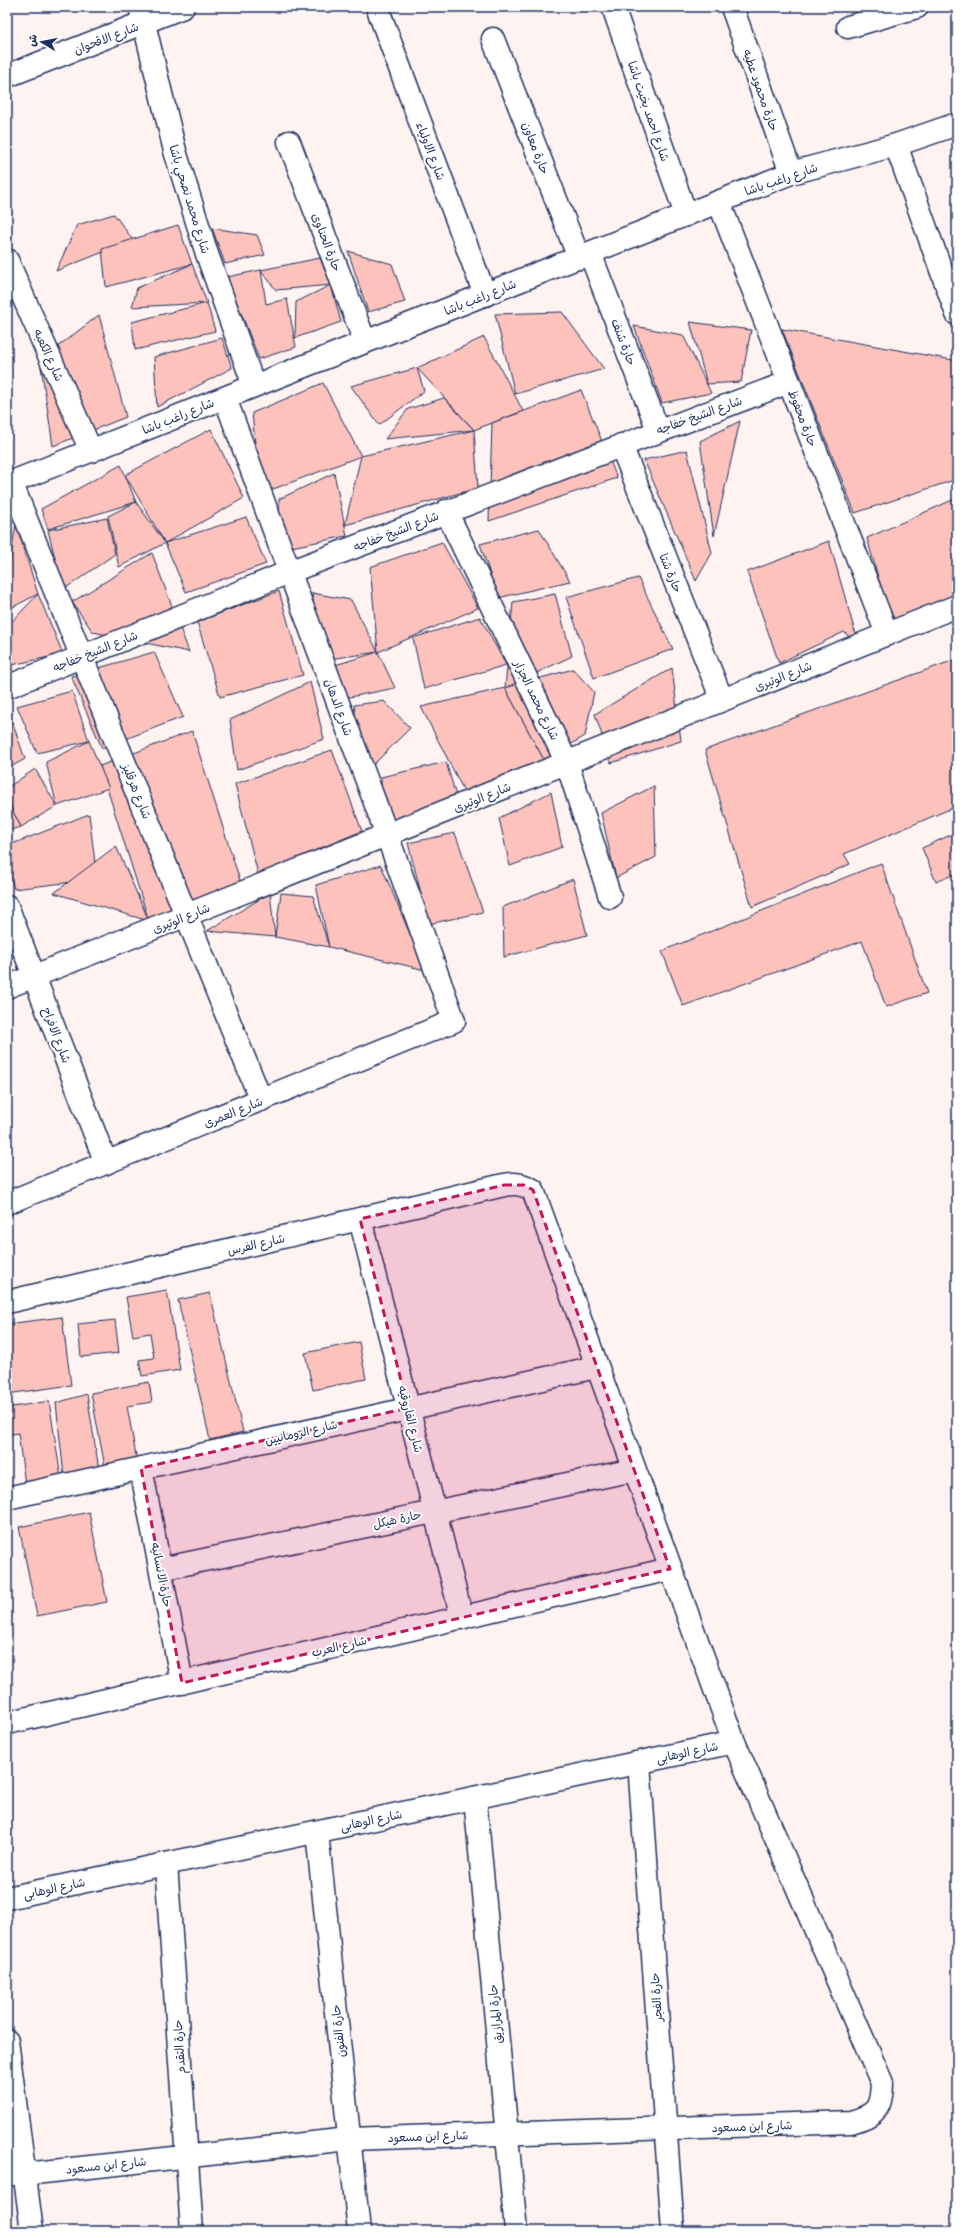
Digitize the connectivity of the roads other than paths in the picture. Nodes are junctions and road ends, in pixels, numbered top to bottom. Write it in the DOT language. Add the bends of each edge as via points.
graph roads {
  1 [pos="183,7"];
  2 [pos="377,7"];
  3 [pos="613,7"];
  4 [pos="732,7"];
  5 [pos="917,7"];
  6 [pos="142,15"];
  7 [pos="848,27"];
  8 [pos="493,38"];
  9 [pos="7,76"];
  10 [pos="957,124"];
  11 [pos="289,142"];
  12 [pos="896,145"];
  13 [pos="791,173"];
  14 [pos="719,202"];
  15 [pos="686,215"];
  16 [pos="584,255"];
  17 [pos="7,260"];
  18 [pos="485,295"];
  19 [pos="957,314"];
  20 [pos="365,342"];
  21 [pos="789,382"];
  22 [pos="254,386"];
  23 [pos="225,398"];
  24 [pos="658,430"];
  25 [pos="621,445"];
  26 [pos="91,451"];
  27 [pos="9,483"];
  28 [pos="446,512"];
  29 [pos="289,572"];
  30 [pos="957,606"];
  31 [pos="887,634"];
  32 [pos="82,656"];
  33 [pos="7,687"];
  34 [pos="722,700"];
  35 [pos="567,763"];
  36 [pos="387,835"];
  37 [pos="610,897"];
  38 [pos="7,906"];
  39 [pos="187,916"];
  40 [pos="34,976"];
  41 [pos="7,987"];
  42 [pos="453,1016"];
  43 [pos="261,1100"];
  44 [pos="106,1163"];
  45 [pos="7,1203"];
  46 [pos="360,1219"];
  47 [pos="7,1302"];
  48 [pos="596,1367"];
  49 [pos="408,1408"];
  50 [pos="141,1468"];
  51 [pos="634,1470"];
  52 [pos="7,1498"];
  53 [pos="434,1511"];
  54 [pos="161,1569"];
  55 [pos="670,1569"];
  56 [pos="462,1618"];
  57 [pos="182,1683"];
  58 [pos="7,1723"];
  59 [pos="734,1742"];
  60 [pos="639,1763"];
  61 [pos="475,1798"];
  62 [pos="317,1832"];
  63 [pos="166,1864"];
  64 [pos="7,1898"];
  65 [pos="7,2041"];
  66 [pos="666,2128"];
  67 [pos="506,2134"];
  68 [pos="349,2139"];
  69 [pos="187,2156"];
  70 [pos="16,2174"];
  71 [pos="32,2231"];
  72 [pos="192,2231"];
  73 [pos="359,2231"];
  74 [pos="516,2231"];
  75 [pos="673,2231"];
  1 -- 6 [label="street, شارع الاقحوان"];
  2 -- 18 [label="street, شارع الاولياء"];
  3 -- 15 [label="street, شارع احمد بخيت باشا"];
  4 -- 13 [label="street, حارة محمود عطيه"];
  5 -- 7 [label="street"];
  6 -- 9 [label="street, شارع الاقحوان"];
  6 -- 22 [label="street, شارع محمد نصحي باشا" via="175,152 207,254"];
  8 -- 16 [label="street, حارة معاون"];
  10 -- 12 [label="street, شارع راغب باشا"];
  11 -- 20 [label="street, حارة الحناوى"];
  12 -- 13 [label="street, شارع راغب باشا"];
  12 -- 19 [label="street"];
  13 -- 14 [label="street, شارع راغب باشا"];
  14 -- 15 [label="street, شارع راغب باشا"];
  14 -- 21 [label="street, حارة محفوظ"];
  15 -- 16 [label="street, شارع راغب باشا"];
  16 -- 18 [label="street, شارع راغب باشا"];
  16 -- 24 [label="street, حارة شنف"];
  17 -- 26 [label="street, شارع الكعبه"];
  18 -- 20 [label="street, شارع راغب باشا"];
  20 -- 22 [label="street, شارع راغب باشا"];
  21 -- 24 [label="street, شارع الشيخ خفاجه"];
  21 -- 31 [label="street, حارة محفوظ"];
  22 -- 23 [label="street, شارع راغب باشا"];
  23 -- 26 [label="street, شارع راغب باشا"];
  23 -- 29 [label="street, شارع الدهان"];
  24 -- 25 [label="street, شارع الشيخ خفاجه"];
  25 -- 28 [label="street, شارع الشيخ خفاجه"];
  25 -- 34 [label="street, حارة شتا"];
  26 -- 27 [label="street, شارع راغب باشا"];
  27 -- 32 [label="street, شارع هرقليز"];
  28 -- 29 [label="street, شارع الشيخ خفاجه"];
  28 -- 35 [label="street, شارع محمد الجزار"];
  29 -- 32 [label="street, شارع الشيخ خفاجه"];
  29 -- 36 [label="street, شارع الدهان"];
  30 -- 31 [label="street, شارع الوتيرى"];
  31 -- 34 [label="street, شارع الوتيرى"];
  32 -- 33 [label="street, شارع الشيخ خفاجه"];
  32 -- 39 [label="street, شارع هرقليز"];
  34 -- 35 [label="street, شارع الوتيرى"];
  35 -- 36 [label="street, شارع الوتيرى"];
  35 -- 37 [label="street, شارع محمد الجزار"];
  36 -- 39 [label="street, شارع الوتيرى"];
  36 -- 42 [label="street, شارع الدهان"];
  38 -- 40 [label="street, شارع الافراح"];
  39 -- 40 [label="street, شارع الوتيرى"];
  39 -- 43 [label="street, شارع هرقليز"];
  40 -- 41 [label="street, شارع الوتيرى"];
  40 -- 44 [label="street, شارع الافراح"];
  42 -- 43 [label="street, شارع العمرى" via="452,1023"];
  43 -- 44 [label="street, شارع العمرى"];
  44 -- 45 [label="street, شارع العمرى"];
  46 -- 47 [label="street, شارع الفرس"];
  46 -- 48 [label="street, شارع الفرس" via="514,1183 533,1190"];
  46 -- 49 [label="street, شارع الفاروقيه"];
  48 -- 49 [label="street, شارع الرومانيين"];
  48 -- 51 [label="street, شارع ابن مسعود"];
  49 -- 50 [label="street, شارع الرومانيين"];
  49 -- 53 [label="street, شارع الفاروقيه"];
  50 -- 52 [label="street, شارع الرومانيين"];
  50 -- 54 [label="street, حارة الانسانيه"];
  51 -- 53 [label="street, حارة هيكل"];
  51 -- 55 [label="street, شارع ابن مسعود"];
  53 -- 54 [label="street, حارة هيكل"];
  53 -- 56 [label="street, شارع الفاروقيه"];
  54 -- 57 [label="street, حارة الانسانيه"];
  55 -- 56 [label="street, شارع العرب"];
  55 -- 59 [label="street, شارع ابن مسعود"];
  56 -- 57 [label="street, شارع العرب"];
  57 -- 58 [label="street, شارع العرب"];
  59 -- 60 [label="street, شارع الوهابى"];
  59 -- 66 [label="street, شارع ابن مسعود" via="882,2083 881,2102 869,2117 851,2122"];
  60 -- 61 [label="street, شارع الوهابى"];
  60 -- 66 [label="street, حارة الفجر"];
  61 -- 62 [label="street, شارع الوهابى"];
  61 -- 67 [label="street, حارة المرازيق"];
  62 -- 63 [label="street, شارع الوهابى"];
  62 -- 68 [label="street, حارة الفنون"];
  63 -- 64 [label="street, شارع الوهابى"];
  63 -- 69 [label="street, حارة التقدم"];
  65 -- 70 [label="street"];
  66 -- 67 [label="street, شارع ابن مسعود"];
  66 -- 75 [label="street, حارة الفجر"];
  67 -- 68 [label="street, شارع ابن مسعود"];
  67 -- 74 [label="street, حارة المرازيق"];
  68 -- 69 [label="street, شارع ابن مسعود"];
  68 -- 73 [label="street, حارة الفنون"];
  69 -- 70 [label="street, شارع ابن مسعود"];
  69 -- 72 [label="street, حارة التقدم"];
  70 -- 71 [label="street"];
}
